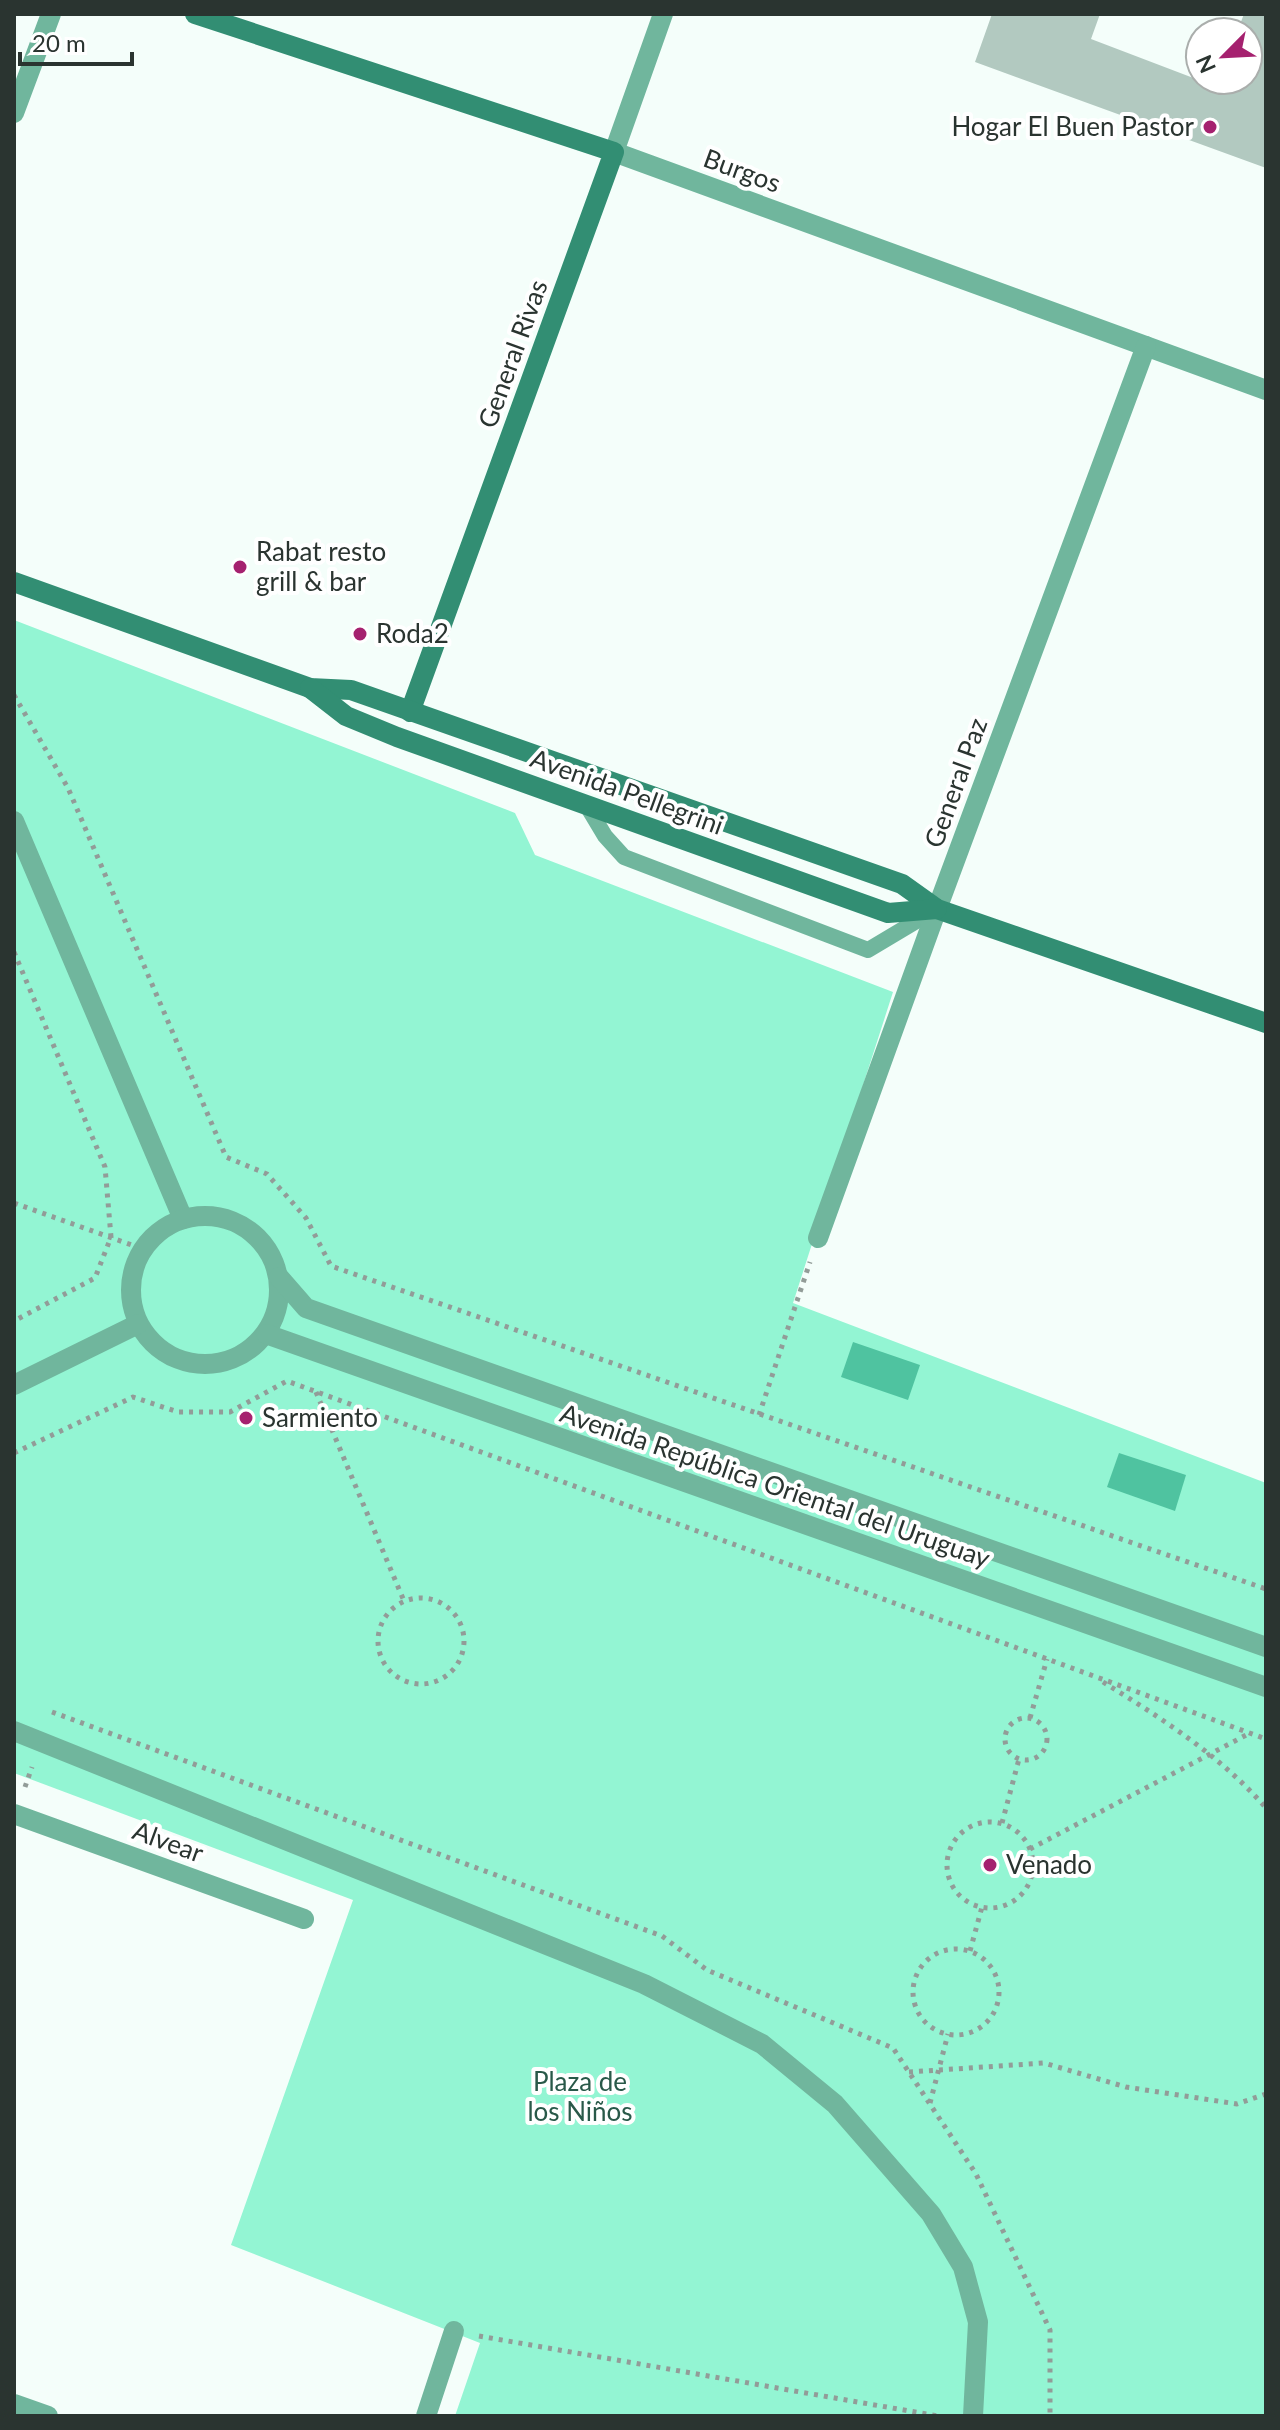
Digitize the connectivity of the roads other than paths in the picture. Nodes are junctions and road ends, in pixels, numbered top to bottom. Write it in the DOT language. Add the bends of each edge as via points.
graph roads {
  1 [pos="51,14"];
  2 [pos="195,14"];
  3 [pos="663,14"];
  4 [pos="14,113"];
  5 [pos="614,152"];
  6 [pos="1146,346"];
  7 [pos="1266,390"];
  8 [pos="14,582"];
  9 [pos="310,688"];
  10 [pos="410,712"];
  11 [pos="587,806"];
  12 [pos="14,821"];
  13 [pos="937,909"];
  14 [pos="1266,1023"];
  15 [pos="183,1219"];
  16 [pos="818,1238"];
  17 [pos="279,1277"];
  18 [pos="138,1324"];
  19 [pos="266,1334"];
  20 [pos="14,1385"];
  21 [pos="1266,1647"];
  22 [pos="1266,1687"];
  23 [pos="14,1731"];
  24 [pos="14,1815"];
  25 [pos="304,1919"];
  26 [pos="454,2331"];
  27 [pos="14,2404"];
  28 [pos="48,2416"];
  29 [pos="426,2416"];
  30 [pos="973,2416"];
  1 -- 4 [label="street"];
  2 -- 5 [label="main road, Burgos"];
  3 -- 5 [label="street, General Rivas"];
  5 -- 6 [label="street, Burgos"];
  5 -- 10 [label="main road, General Rivas"];
  6 -- 7 [label="street, Burgos"];
  6 -- 13 [label="street, General Paz"];
  8 -- 9 [label="main road, Avenida Pellegrini"];
  9 -- 10 [label="main road, Avenida Pellegrini" via="351,690"];
  9 -- 11 [label="main road, Avenida Pellegrini" via="346,716"];
  10 -- 13 [label="main road, Avenida Pellegrini" via="902,884"];
  11 -- 13 [label="main road, Avenida Pellegrini" via="888,913"];
  11 -- 13 [label="lane" via="624,857 868,950"];
  12 -- 15 [label="street"];
  13 -- 14 [label="main road, Avenida Pellegrini"];
  13 -- 16 [label="street, General Paz"];
  15 -- 17 [label="street" via="208,1215 233,1220 270,1253"];
  15 -- 18 [label="street" via="168,1225 134,1266 132,1305"];
  17 -- 19 [label="street" via="276,1316"];
  17 -- 21 [label="street, Avenida República Oriental del Uruguay" via="306,1308"];
  18 -- 19 [label="street" via="168,1355 189,1364 232,1361"];
  18 -- 20 [label="street"];
  19 -- 22 [label="street, Avenida República Oriental del Uruguay"];
  23 -- 30 [label="street" via="644,1984 762,2044 835,2104 931,2214 963,2267 978,2322"];
  24 -- 25 [label="street, Alvear"];
  26 -- 29 [label="street"];
  27 -- 28 [label="street"];
}
